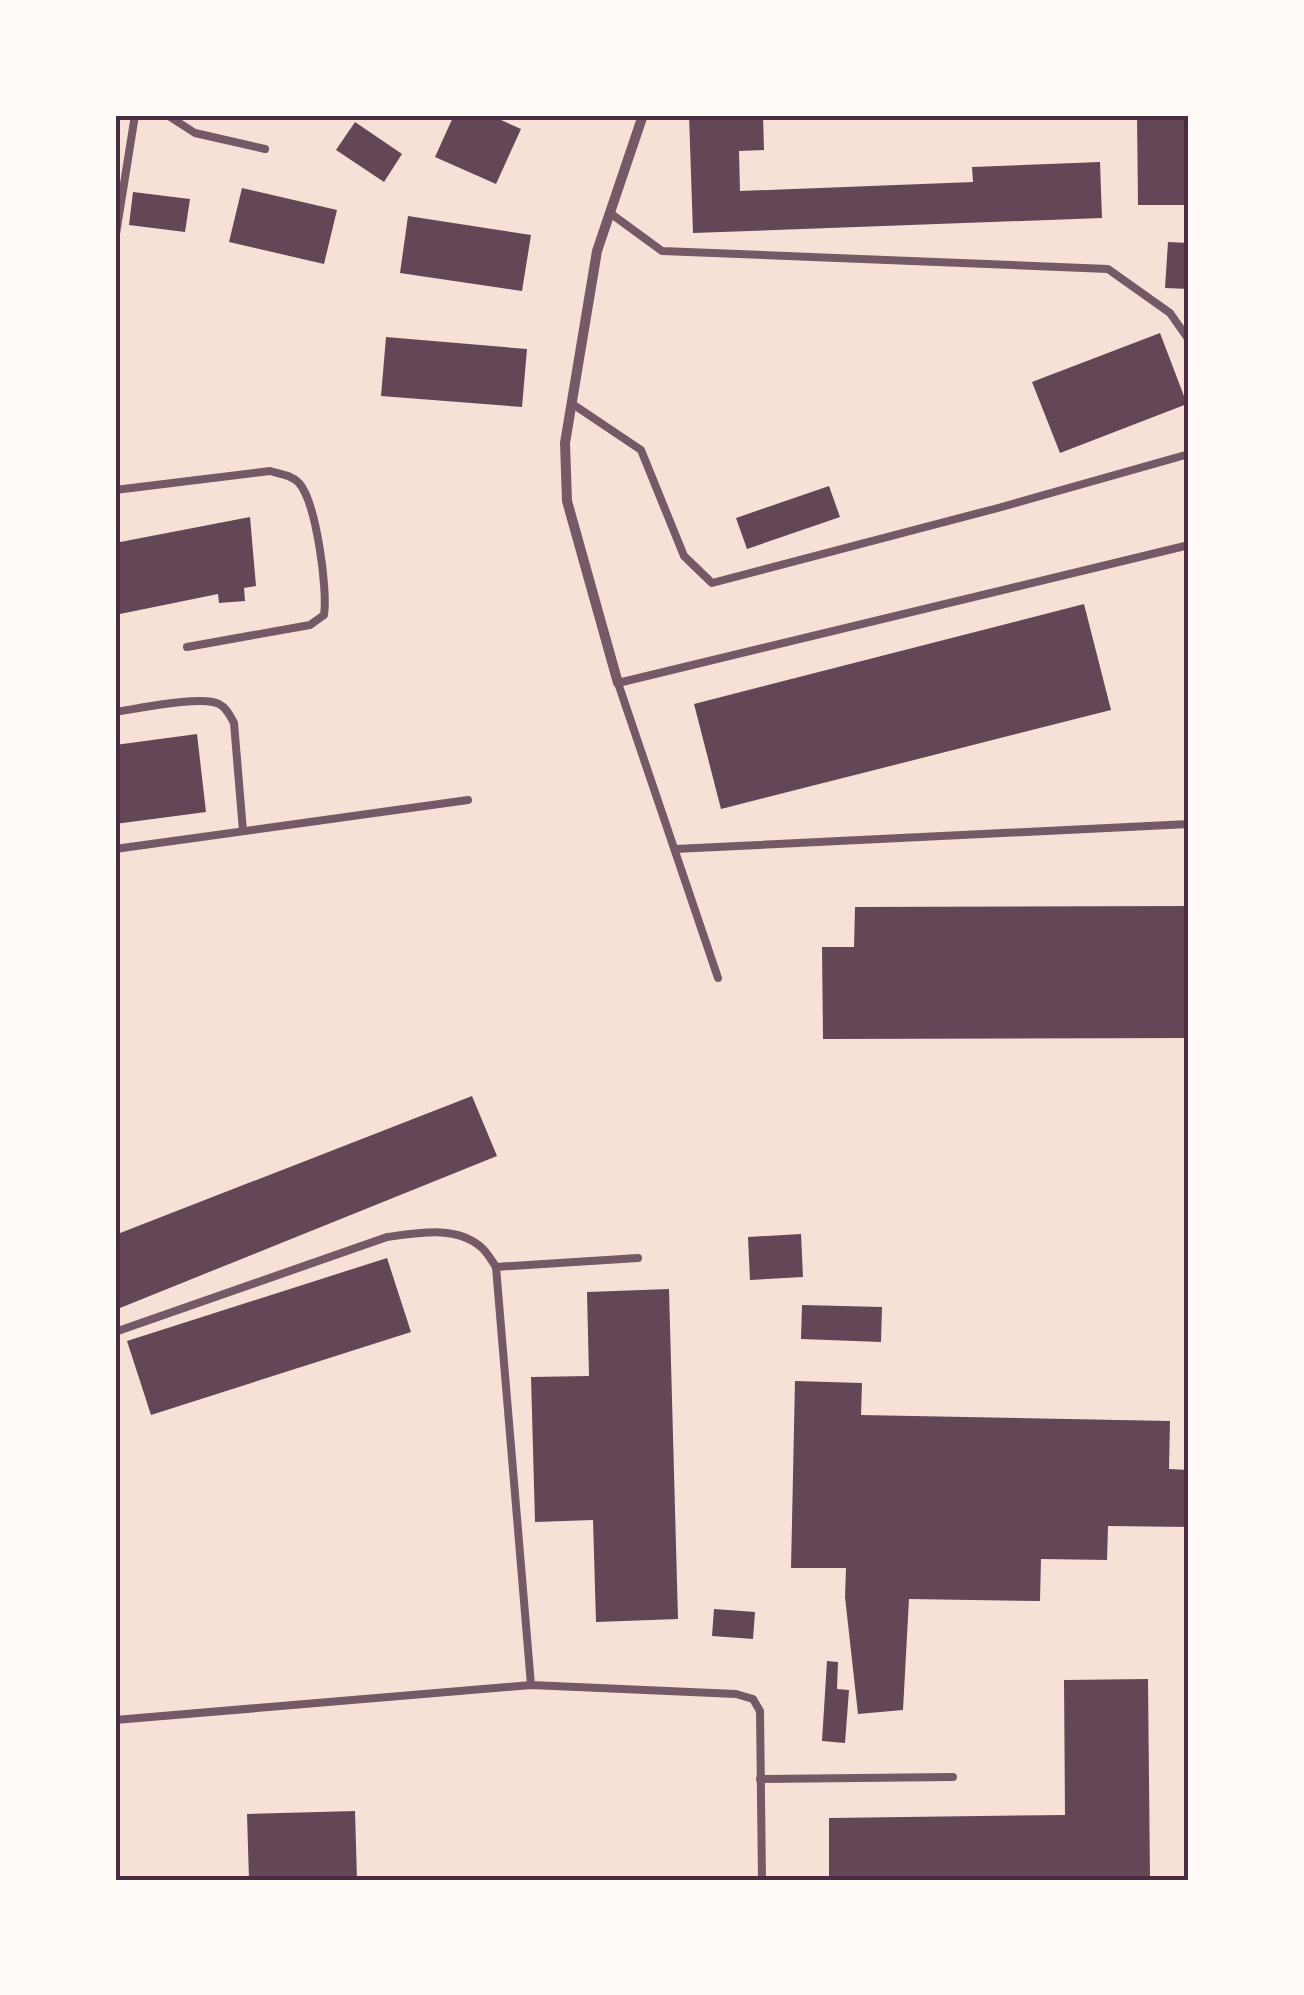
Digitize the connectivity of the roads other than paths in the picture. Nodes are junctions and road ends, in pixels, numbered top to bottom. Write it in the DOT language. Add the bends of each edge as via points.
graph roads {
  1 [pos="135,115"];
  2 [pos="168,115"];
  3 [pos="644,115"];
  4 [pos="265,148"];
  5 [pos="610,213"];
  6 [pos="115,240"];
  7 [pos="1189,340"];
  8 [pos="571,403"];
  9 [pos="1189,454"];
  10 [pos="115,490"];
  11 [pos="1189,546"];
  12 [pos="187,647"];
  13 [pos="618,683"];
  14 [pos="115,712"];
  15 [pos="468,800"];
  16 [pos="1189,824"];
  17 [pos="243,831"];
  18 [pos="115,849"];
  19 [pos="675,849"];
  20 [pos="718,978"];
  21 [pos="638,1258"];
  22 [pos="496,1266"];
  23 [pos="115,1332"];
  24 [pos="531,1685"];
  25 [pos="115,1720"];
  26 [pos="953,1777"];
  27 [pos="760,1779"];
  28 [pos="762,1880"];
  1 -- 6 [label="lane"];
  2 -- 4 [label="lane" via="195,132"];
  3 -- 5 [label="street"];
  5 -- 7 [label="lane" via="662,251 1108,270 1170,313"];
  5 -- 8 [label="street" via="597,251"];
  8 -- 9 [label="lane" via="642,450 684,556 712,583"];
  8 -- 13 [label="street" via="567,501"];
  10 -- 12 [label="lane" via="270,471 292,477 310,504 327,596 324,614 310,625"];
  11 -- 13 [label="lane"];
  13 -- 19 [label="lane"];
  14 -- 17 [label="lane" via="200,700 225,709 234,723"];
  15 -- 17 [label="lane"];
  16 -- 19 [label="lane"];
  17 -- 18 [label="lane"];
  19 -- 20 [label="lane"];
  21 -- 22 [label="lane"];
  22 -- 23 [label="lane" via="481,1246 458,1236 429,1231 387,1237"];
  22 -- 24 [label="lane"];
  24 -- 25 [label="lane"];
  24 -- 27 [label="lane" via="753,1700 760,1711"];
  26 -- 27 [label="lane"];
  27 -- 28 [label="lane"];
}
